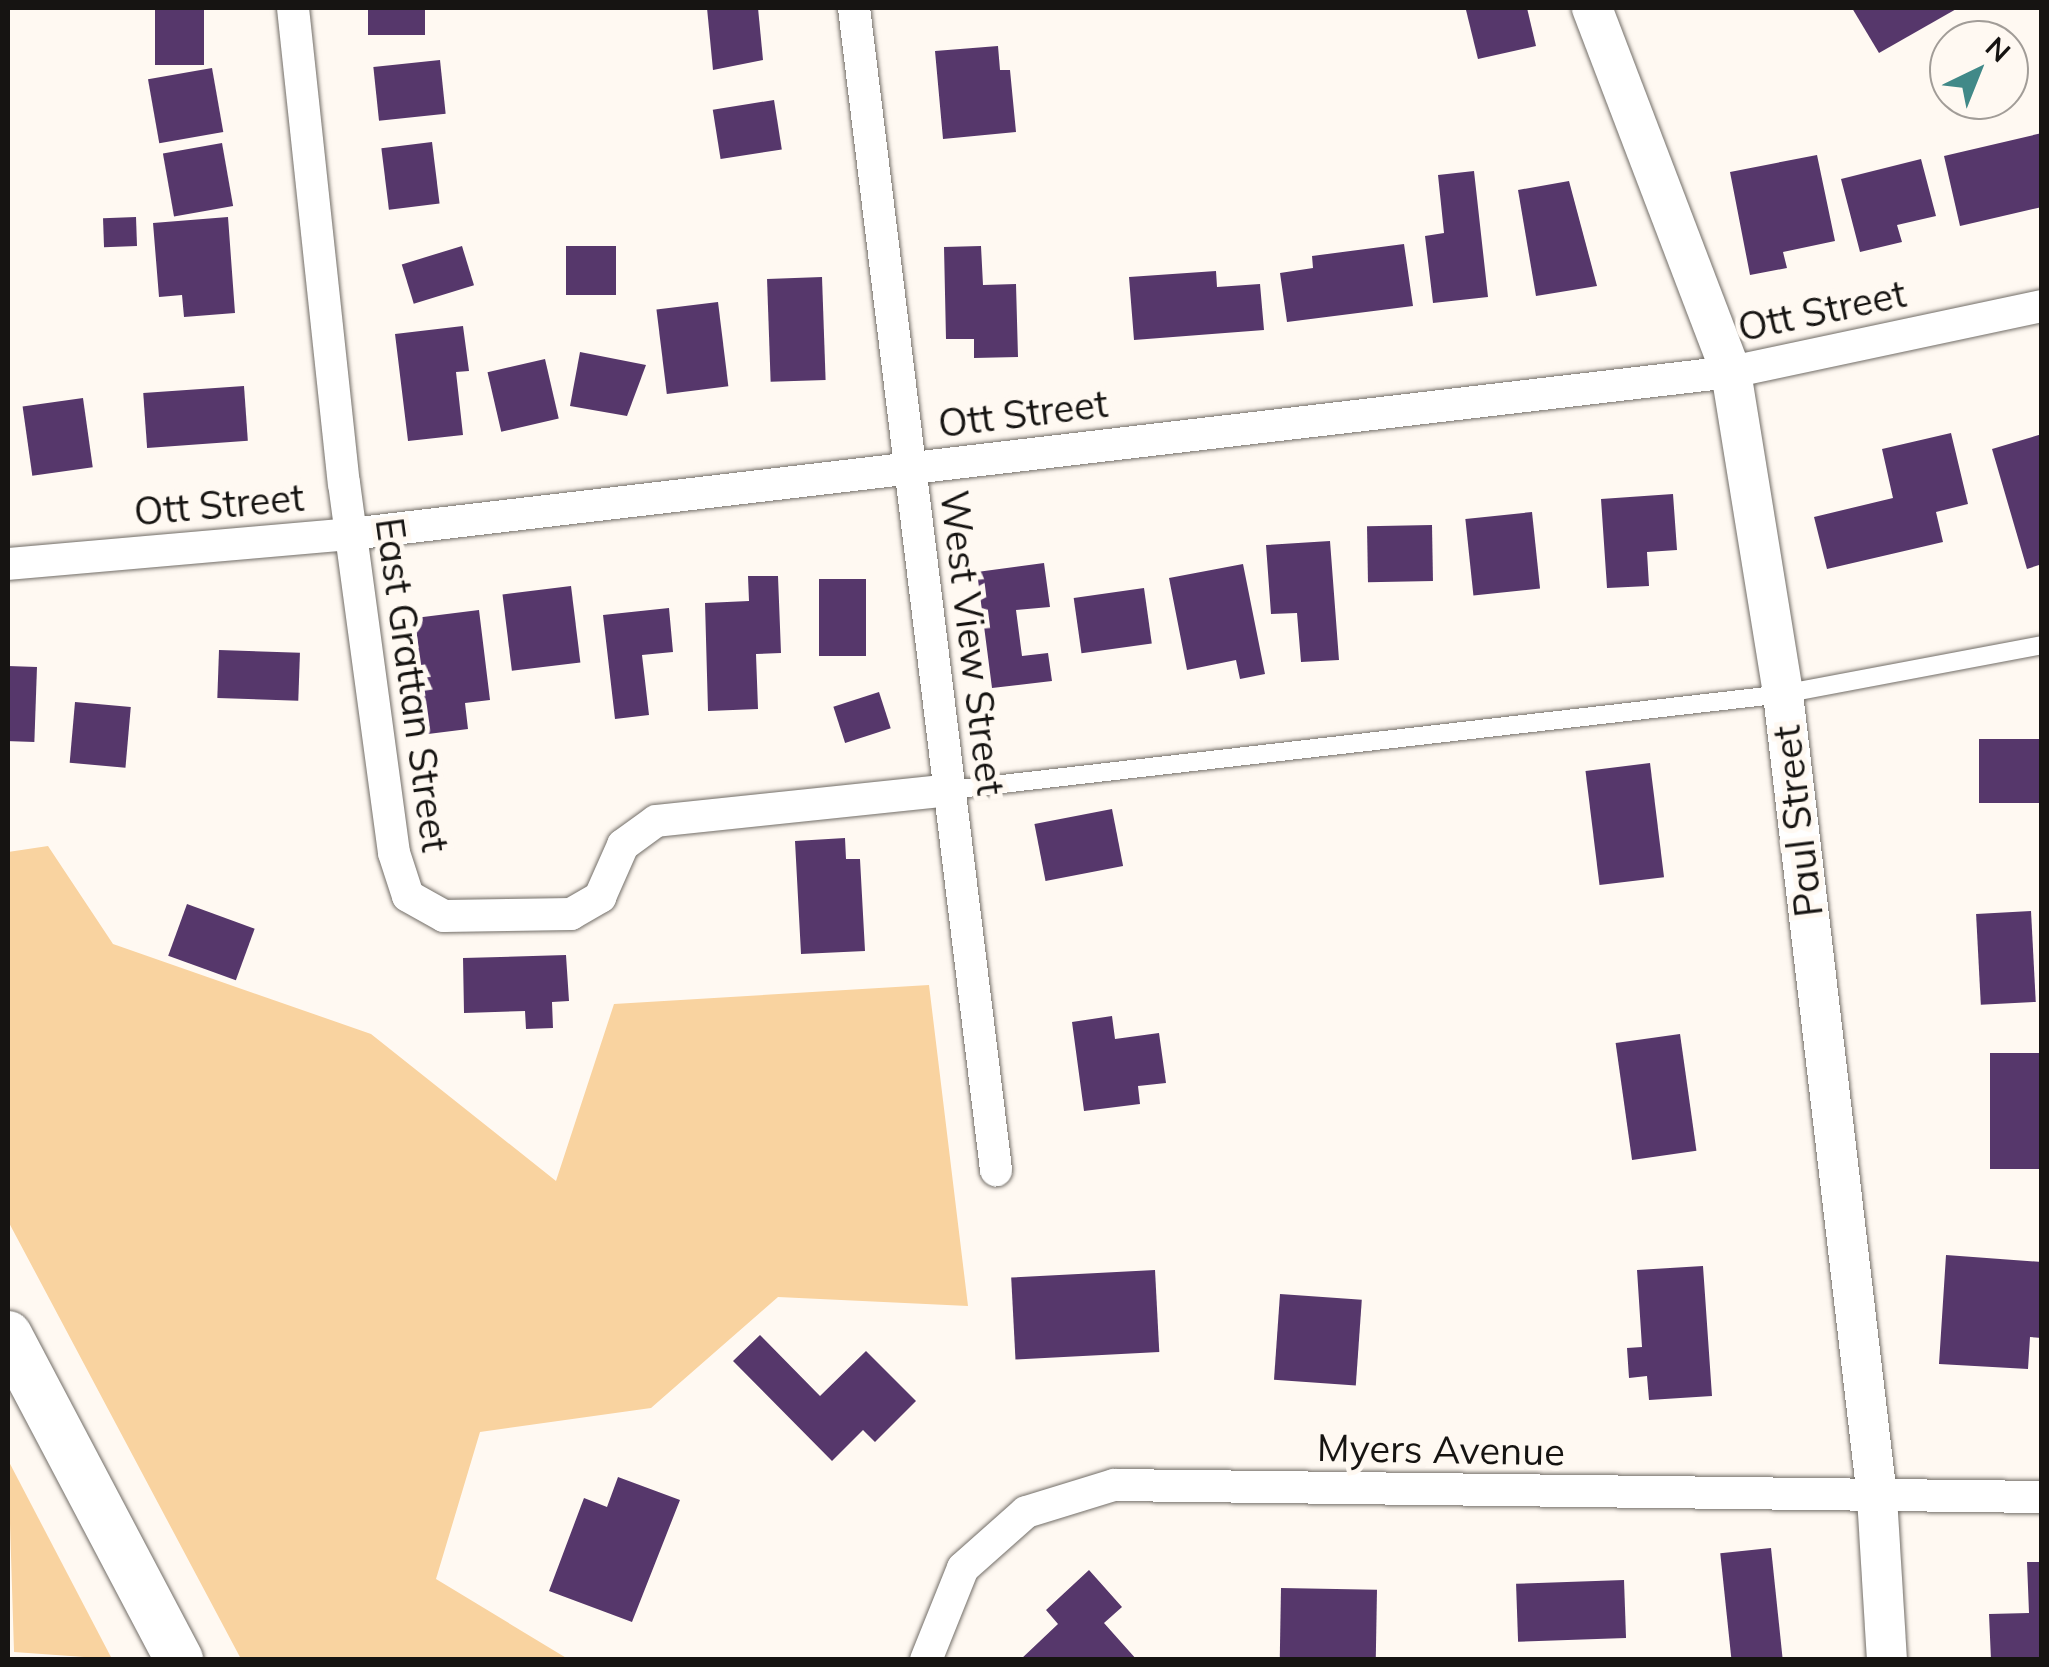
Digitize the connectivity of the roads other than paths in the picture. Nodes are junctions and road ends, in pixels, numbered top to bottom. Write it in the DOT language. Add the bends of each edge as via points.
graph roads {
  1 [pos="293,8"];
  2 [pos="854,8"];
  3 [pos="1592,8"];
  4 [pos="2042,306"];
  5 [pos="1731,372"];
  6 [pos="910,468"];
  7 [pos="351,534"];
  8 [pos="8,564"];
  9 [pos="2042,645"];
  10 [pos="1784,694"];
  11 [pos="950,790"];
  12 [pos="996,1170"];
  13 [pos="8,1335"];
  14 [pos="1877,1497"];
  15 [pos="2042,1497"];
  16 [pos="178,1660"];
  17 [pos="926,1660"];
  18 [pos="1887,1660"];
  1 -- 7 [label="street, East Grattan Street"];
  2 -- 6 [label="street, West View Street"];
  3 -- 5 [label="street, Paul Street"];
  4 -- 5 [label="street, Ott Street"];
  5 -- 6 [label="street, Ott Street"];
  5 -- 10 [label="street, Paul Street"];
  6 -- 7 [label="street, Ott Street"];
  6 -- 11 [label="street, West View Street"];
  7 -- 8 [label="street, Ott Street"];
  7 -- 11 [label="street, East Grattan Street" via="398,873 408,896 432,914 579,912 604,890 629,838 656,821"];
  9 -- 10 [label="lane"];
  10 -- 11 [label="lane"];
  10 -- 14 [label="street, Paul Street"];
  11 -- 12 [label="street, West View Street"];
  13 -- 16 [label="main road"];
  14 -- 15 [label="street, Myers Avenue"];
  14 -- 17 [label="street, Myers Avenue" via="1114,1485 1026,1512 963,1568"];
  14 -- 18 [label="street, Paul Street"];
}
